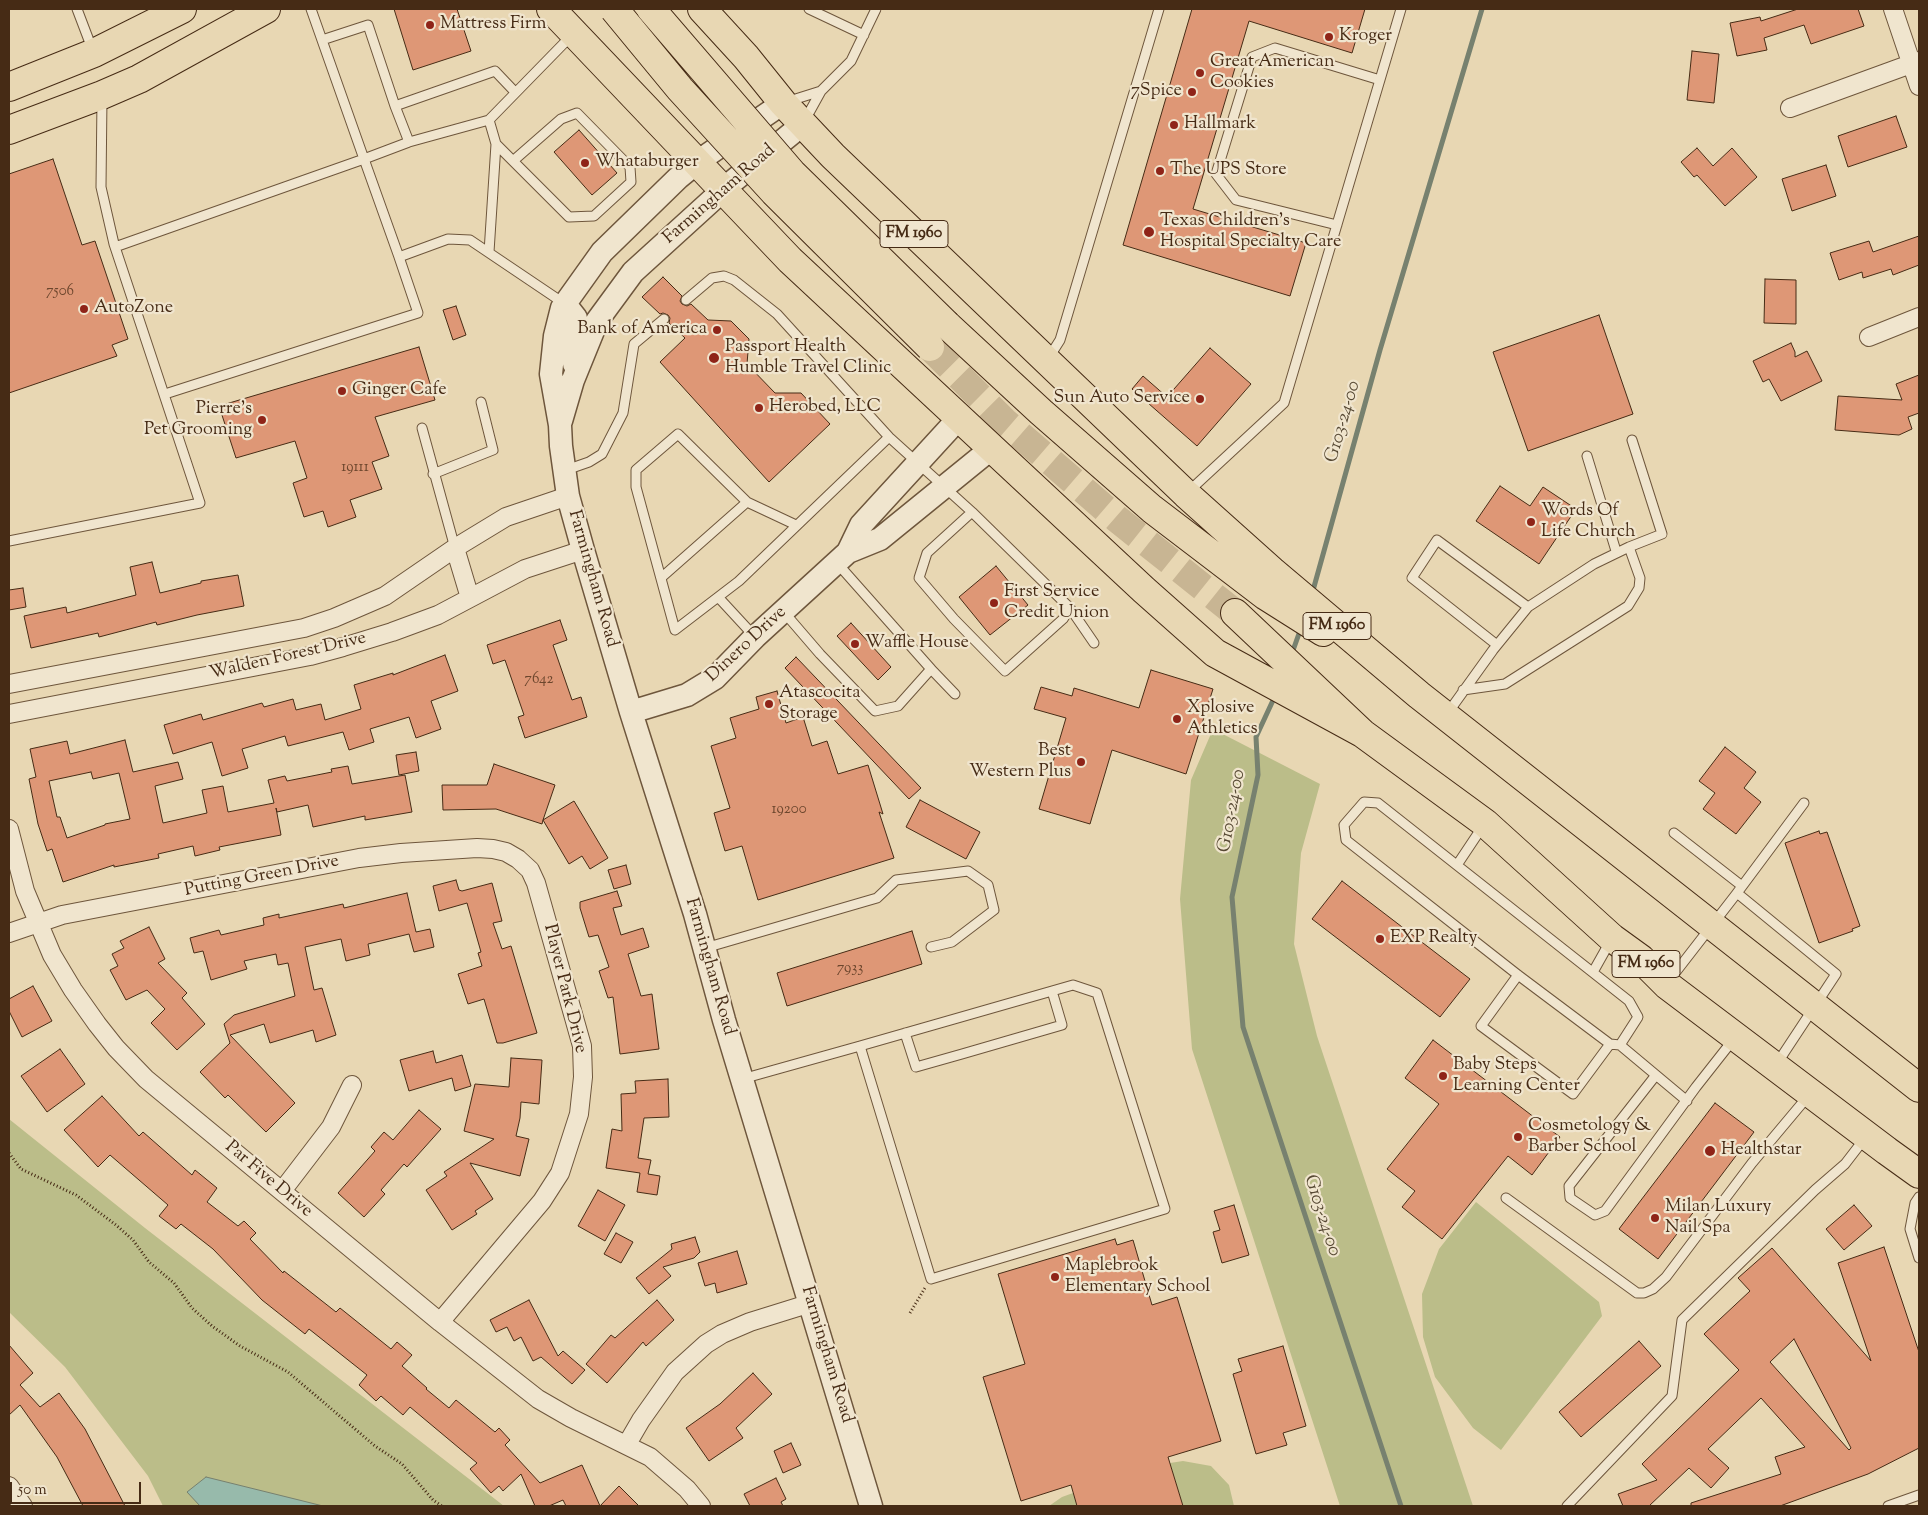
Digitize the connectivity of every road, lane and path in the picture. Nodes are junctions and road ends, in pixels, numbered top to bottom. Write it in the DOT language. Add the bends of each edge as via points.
graph roads {
  1 [pos="77,9"];
  2 [pos="182,9"];
  3 [pos="266,9"];
  4 [pos="311,9"];
  5 [pos="550,9"];
  6 [pos="614,9"];
  7 [pos="651,9"];
  8 [pos="702,9"];
  9 [pos="809,9"];
  10 [pos="876,9"];
  11 [pos="1159,9"];
  12 [pos="1401,9"];
  13 [pos="1893,9"];
  14 [pos="574,33"];
  15 [pos="864,35"];
  16 [pos="322,40"];
  17 [pos="94,53"];
  18 [pos="1916,62"];
  19 [pos="1380,80"];
  20 [pos="1919,86"];
  21 [pos="9,87"];
  22 [pos="821,91"];
  23 [pos="515,92"];
  24 [pos="102,95"];
  25 [pos="783,103"];
  26 [pos="395,106"];
  27 [pos="1790,108"];
  28 [pos="489,120"];
  29 [pos="802,125"];
  30 [pos="9,130"];
  31 [pos="409,142"];
  32 [pos="496,144"];
  33 [pos="364,159"];
  34 [pos="513,161"];
  35 [pos="698,162"];
  36 [pos="724,190"];
  37 [pos="1337,225"];
  38 [pos="115,247"];
  39 [pos="489,252"];
  40 [pos="399,256"];
  41 [pos="686,300"];
  42 [pos="565,304"];
  43 [pos="1919,317"];
  44 [pos="664,319"];
  45 [pos="1869,337"];
  46 [pos="930,347"];
  47 [pos="1047,362"];
  48 [pos="573,380"];
  49 [pos="165,394"];
  50 [pos="481,402"];
  51 [pos="959,418"];
  52 [pos="560,425"];
  53 [pos="422,428"];
  54 [pos="888,437"];
  55 [pos="1632,440"];
  56 [pos="992,448"];
  57 [pos="1587,456"];
  58 [pos="918,464"];
  59 [pos="564,471"];
  60 [pos="433,474"];
  61 [pos="944,487"];
  62 [pos="1186,494"];
  63 [pos="568,496"];
  64 [pos="747,502"];
  65 [pos="972,512"];
  66 [pos="796,525"];
  67 [pos="9,541"];
  68 [pos="1629,547"];
  69 [pos="455,548"];
  70 [pos="584,550"];
  71 [pos="1616,551"];
  72 [pos="843,558"];
  73 [pos="662,577"];
  74 [pos="1269,584"];
  75 [pos="470,598"];
  76 [pos="719,598"];
  77 [pos="1528,607"];
  78 [pos="1070,608"];
  79 [pos="783,611"];
  80 [pos="1236,613"];
  81 [pos="304,628"];
  82 [pos="755,637"];
  83 [pos="1094,643"];
  84 [pos="1497,645"];
  85 [pos="310,656"];
  86 [pos="931,669"];
  87 [pos="9,684"];
  88 [pos="1463,690"];
  89 [pos="955,694"];
  90 [pos="631,712"];
  91 [pos="9,714"];
  92 [pos="1446,716"];
  93 [pos="1371,739"];
  94 [pos="1804,803"];
  95 [pos="1485,823"];
  96 [pos="9,829"];
  97 [pos="1674,832"];
  98 [pos="518,859"];
  99 [pos="1457,865"];
  100 [pos="1740,890"];
  101 [pos="37,922"];
  102 [pos="1712,925"];
  103 [pos="9,933"];
  104 [pos="1612,938"];
  105 [pos="931,947"];
  106 [pos="705,948"];
  107 [pos="1593,972"];
  108 [pos="1518,975"];
  109 [pos="1667,984"];
  110 [pos="1052,991"];
  111 [pos="1815,1006"];
  112 [pos="905,1033"];
  113 [pos="1735,1038"];
  114 [pos="1615,1044"];
  115 [pos="860,1046"];
  116 [pos="1776,1066"];
  117 [pos="1656,1075"];
  118 [pos="742,1079"];
  119 [pos="352,1084"];
  120 [pos="1919,1088"];
  121 [pos="1810,1093"];
  122 [pos="1687,1101"];
  123 [pos="1866,1135"];
  124 [pos="9,1153"];
  125 [pos="1919,1174"];
  126 [pos="282,1192"];
  127 [pos="1919,1197"];
  128 [pos="1506,1198"];
  129 [pos="1919,1258"];
  130 [pos="930,1279"];
  131 [pos="811,1303"];
  132 [pos="910,1312"];
  133 [pos="440,1322"];
  134 [pos="627,1444"];
  135 [pos="9,1486"];
  136 [pos="1919,1495"];
  137 [pos="22,1506"];
  138 [pos="442,1506"];
  139 [pos="701,1506"];
  140 [pos="871,1506"];
  141 [pos="1567,1506"];
  142 [pos="1888,1506"];
  1 -- 17 [label="lane"];
  2 -- 17 [label="main road"];
  3 -- 24 [label="main road" via="139,79"];
  4 -- 16 [label="lane"];
  5 -- 14 [label="main road, FM 1960 / FM 1960"];
  6 -- 46 [label="main road, bridge" via="680,89 774,192"];
  7 -- 74 [label="main road, FM 1960, bridge" via="792,173 947,325 1152,509"];
  8 -- 25 [label="main road, FM 1960 / FM 1960"];
  9 -- 15 [label="lane"];
  10 -- 15 [label="lane"];
  11 -- 47 [label="lane" via="1060,340"];
  12 -- 19 [label="lane"];
  13 -- 18 [label="street"];
  14 -- 23 [label="lane"];
  14 -- 35 [label="main road, FM 1960 / FM 1960"];
  15 -- 22 [label="lane" via="851,61"];
  16 -- 26 [label="lane" via="368,25"];
  16 -- 33 [label="lane"];
  17 -- 21 [label="main road"];
  17 -- 24 [label="main road"];
  18 -- 20 [label="street"];
  18 -- 27 [label="street"];
  19 -- 37 [label="lane"];
  19 -- 37 [label="lane" via="1275,48 1252,57 1216,174 1236,200"];
  22 -- 25 [label="lane"];
  22 -- 29 [label="lane"];
  23 -- 26 [label="lane" via="495,70"];
  23 -- 28 [label="lane"];
  24 -- 30 [label="main road"];
  24 -- 38 [label="lane" via="101,187"];
  25 -- 29 [label="main road, FM 1960 / FM 1960"];
  25 -- 35 [label="street, Farmingham Road"];
  26 -- 31 [label="lane"];
  28 -- 31 [label="lane"];
  28 -- 32 [label="lane"];
  29 -- 36 [label="street, Farmingham Road"];
  29 -- 47 [label="main road, FM 1960 / FM 1960"];
  31 -- 33 [label="lane"];
  32 -- 34 [label="lane"];
  32 -- 39 [label="lane"];
  33 -- 38 [label="lane"];
  33 -- 40 [label="lane"];
  34 -- 34 [label="lane" via="569,217 594,216 631,182 630,167 577,113 561,119"];
  35 -- 36 [label="main road, FM 1960 / FM 1960"];
  35 -- 42 [label="street, Farmingham Road" via="602,252"];
  36 -- 48 [label="street, Farmingham Road" via="633,272 597,321"];
  36 -- 51 [label="main road, FM 1960 / FM 1960" via="790,260"];
  37 -- 62 [label="lane" via="1284,403"];
  38 -- 49 [label="lane"];
  39 -- 40 [label="lane" via="470,240 448,239"];
  39 -- 42 [label="lane"];
  40 -- 49 [label="lane" via="418,313"];
  41 -- 54 [label="lane" via="712,278 724,276 734,280 776,314"];
  42 -- 48 [label="street" via="576,318"];
  42 -- 52 [label="street, Farmingham Road" via="554,336 551,374"];
  43 -- 45 [label="street"];
  44 -- 59 [label="lane" via="634,344 623,412 602,454"];
  47 -- 62 [label="main road, FM 1960 / FM 1960"];
  48 -- 52 [label="street, Farmingham Road"];
  49 -- 67 [label="lane" via="200,503"];
  50 -- 60 [label="lane" via="493,450"];
  51 -- 56 [label="main road, FM 1960 / FM 1960"];
  51 -- 58 [label="street, Dinero Drive"];
  52 -- 59 [label="street, Farmingham Road"];
  53 -- 60 [label="lane"];
  54 -- 58 [label="lane"];
  54 -- 66 [label="lane"];
  55 -- 68 [label="lane" via="1662,534"];
  56 -- 61 [label="street, Dinero Drive"];
  56 -- 93 [label="main road, FM 1960 / FM 1960" via="1214,653"];
  57 -- 71 [label="lane"];
  58 -- 61 [label="lane"];
  58 -- 72 [label="street, Dinero Drive" via="861,525"];
  59 -- 63 [label="street, Farmingham Road"];
  60 -- 69 [label="lane"];
  61 -- 65 [label="lane"];
  61 -- 72 [label="street, Dinero Drive" via="880,539"];
  62 -- 74 [label="main road, FM 1960 / FM 1960"];
  63 -- 69 [label="street, Walden Forest Drive" via="506,516"];
  63 -- 70 [label="street, Farmingham Road"];
  64 -- 66 [label="lane"];
  64 -- 73 [label="lane"];
  64 -- 73 [label="lane" via="678,434 636,470 636,487"];
  65 -- 78 [label="lane"];
  65 -- 78 [label="lane" via="927,553 919,578 1005,671 1063,619"];
  66 -- 76 [label="lane"];
  68 -- 71 [label="lane"];
  68 -- 88 [label="lane" via="1640,578 1639,588 1628,606 1505,684"];
  69 -- 75 [label="street"];
  69 -- 81 [label="street, Walden Forest Drive" via="385,596"];
  70 -- 75 [label="street, Walden Forest Drive" via="525,569"];
  70 -- 90 [label="street, Farmingham Road"];
  71 -- 77 [label="lane"];
  72 -- 79 [label="street, Dinero Drive"];
  72 -- 86 [label="lane"];
  73 -- 76 [label="lane" via="675,630"];
  74 -- 92 [label="main road, FM 1960"];
  75 -- 85 [label="street, Walden Forest Drive" via="438,616"];
  76 -- 82 [label="lane"];
  77 -- 84 [label="lane"];
  77 -- 84 [label="lane" via="1437,540 1412,578"];
  78 -- 83 [label="lane"];
  79 -- 82 [label="street, Dinero Drive"];
  79 -- 86 [label="lane" via="875,711 898,706"];
  80 -- 93 [label="main road, FM 1960"];
  81 -- 85 [label="street"];
  81 -- 87 [label="street, Walden Forest Drive"];
  82 -- 90 [label="street, Dinero Drive" via="715,678 687,695"];
  84 -- 88 [label="lane"];
  85 -- 91 [label="street, Walden Forest Drive"];
  86 -- 89 [label="lane"];
  88 -- 92 [label="lane"];
  90 -- 106 [label="street, Farmingham Road"];
  92 -- 102 [label="main road, FM 1960"];
  93 -- 95 [label="main road, FM 1960 / FM 1960"];
  94 -- 100 [label="lane"];
  95 -- 99 [label="lane"];
  95 -- 104 [label="main road, FM 1960 / FM 1960"];
  96 -- 101 [label="street, Par Five Drive" via="25,891"];
  97 -- 100 [label="lane"];
  98 -- 101 [label="street, Putting Green Drive" via="494,849 359,858"];
  98 -- 133 [label="street, Player Park Drive" via="530,870 536,883 582,1046 579,1114 560,1173 542,1201"];
  99 -- 107 [label="lane"];
  99 -- 108 [label="lane" via="1378,803 1364,802 1344,825 1346,840"];
  100 -- 102 [label="lane"];
  100 -- 111 [label="lane" via="1836,974"];
  101 -- 103 [label="street, Putting Green Drive"];
  101 -- 126 [label="street, Par Five Drive" via="73,990 116,1048 146,1079"];
  102 -- 109 [label="lane"];
  102 -- 111 [label="main road, FM 1960"];
  104 -- 107 [label="lane"];
  104 -- 109 [label="main road, FM 1960 / FM 1960"];
  105 -- 106 [label="lane" via="952,942 994,910 988,885 968,871 896,880 877,898"];
  106 -- 118 [label="street, Farmingham Road"];
  107 -- 114 [label="lane" via="1629,1001 1638,1017"];
  108 -- 114 [label="lane"];
  108 -- 114 [label="lane" via="1481,1026 1573,1094"];
  109 -- 113 [label="main road, FM 1960 / FM 1960"];
  110 -- 112 [label="lane"];
  110 -- 112 [label="lane" via="1062,1025 916,1067"];
  110 -- 130 [label="lane" via="1074,985 1097,993 1165,1210"];
  111 -- 116 [label="lane"];
  111 -- 120 [label="main road, FM 1960"];
  112 -- 115 [label="lane"];
  113 -- 116 [label="main road, FM 1960 / FM 1960"];
  113 -- 122 [label="lane"];
  114 -- 117 [label="lane"];
  115 -- 118 [label="lane"];
  115 -- 130 [label="lane"];
  116 -- 121 [label="main road, FM 1960 / FM 1960"];
  117 -- 122 [label="lane"];
  117 -- 122 [label="lane" via="1569,1186 1570,1198 1594,1214 1605,1211"];
  118 -- 131 [label="street, Farmingham Road"];
  119 -- 126 [label="street" via="331,1127"];
  121 -- 123 [label="main road, FM 1960 / FM 1960"];
  121 -- 128 [label="lane" via="1666,1276 1644,1293 1637,1293"];
  123 -- 125 [label="main road, FM 1960 / FM 1960"];
  123 -- 141 [label="lane" via="1845,1164 1682,1320 1672,1396"];
  124 -- 138 [label="path" via="21,1169 76,1195 116,1224 205,1320 240,1346 288,1372 402,1464"];
  126 -- 133 [label="street, Par Five Drive"];
  127 -- 129 [label="lane" via="1910,1229"];
  130 -- 132 [label="path"];
  131 -- 134 [label="street" via="750,1322 706,1344 675,1372"];
  131 -- 140 [label="street, Farmingham Road"];
  133 -- 134 [label="street, Par Five Drive" via="538,1399"];
  134 -- 139 [label="street, Par Five Drive" via="669,1472"];
  135 -- 137 [label="street"];
  136 -- 142 [label="lane"];
}
